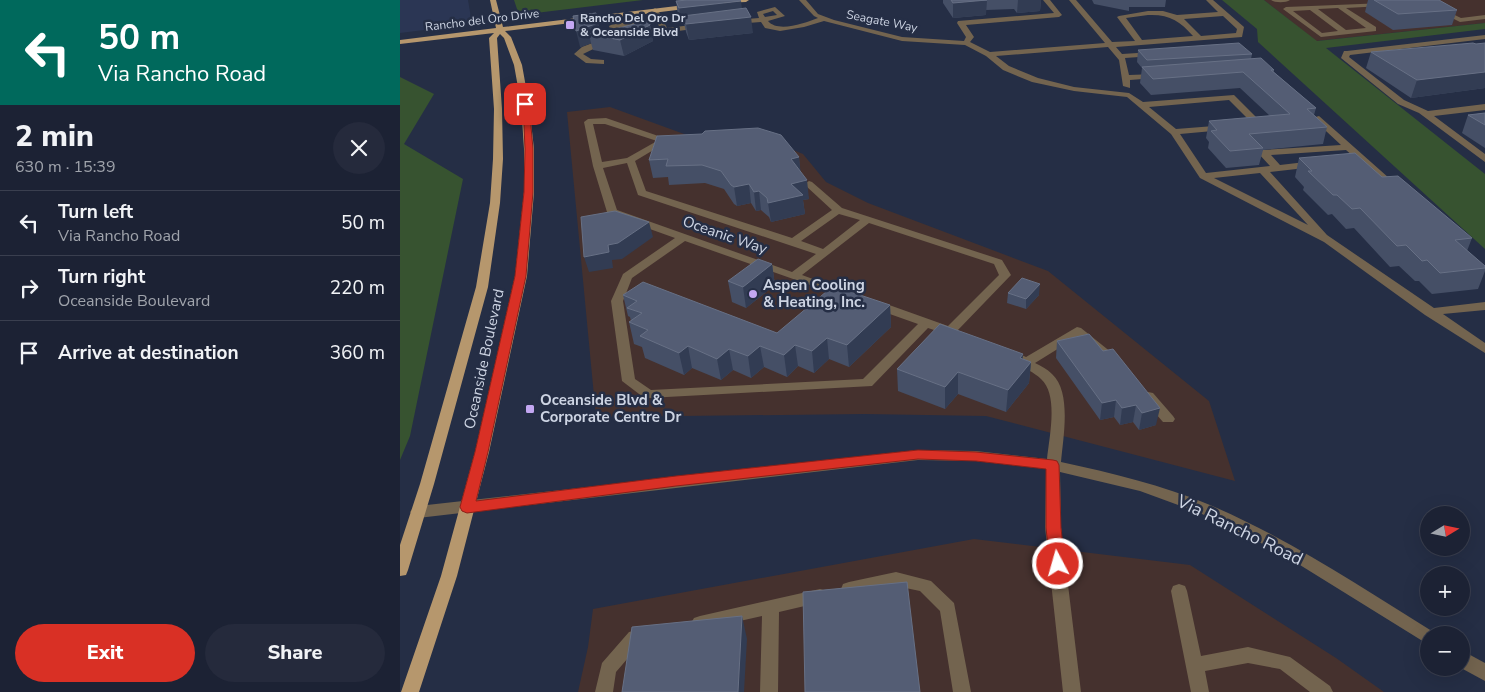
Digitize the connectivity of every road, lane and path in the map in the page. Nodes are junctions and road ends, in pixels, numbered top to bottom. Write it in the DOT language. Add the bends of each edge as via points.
graph roads {
  1 [pos="493,0"];
  2 [pos="746,0"];
  3 [pos="802,0"];
  4 [pos="1046,0"];
  5 [pos="1072,0"];
  6 [pos="1209,0"];
  7 [pos="1274,0"];
  8 [pos="1287,0"];
  9 [pos="699,3"];
  10 [pos="720,3"];
  11 [pos="1394,3"];
  12 [pos="1339,6"];
  13 [pos="1312,8"];
  14 [pos="1435,9"];
  15 [pos="655,10"];
  16 [pos="1224,14"];
  17 [pos="1177,17"];
  18 [pos="1485,17"];
  19 [pos="823,19"];
  20 [pos="723,24"];
  21 [pos="713,25"];
  22 [pos="500,28"];
  23 [pos="664,31"];
  24 [pos="1345,32"];
  25 [pos="643,34"];
  26 [pos="400,37"];
  27 [pos="617,37"];
  28 [pos="1485,37"];
  29 [pos="1199,38"];
  30 [pos="400,42"];
  31 [pos="1140,42"];
  32 [pos="966,43"];
  33 [pos="1110,44"];
  34 [pos="989,54"];
  35 [pos="1158,54"];
  36 [pos="1120,56"];
  37 [pos="601,62"];
  38 [pos="1165,76"];
  39 [pos="1126,78"];
  40 [pos="1129,94"];
  41 [pos="1140,105"];
  42 [pos="1485,107"];
  43 [pos="1427,114"];
  44 [pos="1312,115"];
  45 [pos="1174,132"];
  46 [pos="1349,147"];
  47 [pos="1362,159"];
  48 [pos="1485,159"];
  49 [pos="630,160"];
  50 [pos="598,166"];
  51 [pos="1278,168"];
  52 [pos="1263,170"];
  53 [pos="1203,176"];
  54 [pos="809,184"];
  55 [pos="1406,198"];
  56 [pos="838,210"];
  57 [pos="867,220"];
  58 [pos="684,238"];
  59 [pos="1328,240"];
  60 [pos="793,242"];
  61 [pos="824,253"];
  62 [pos="794,276"];
  63 [pos="835,291"];
  64 [pos="821,302"];
  65 [pos="1485,306"];
  66 [pos="1429,312"];
  67 [pos="926,323"];
  68 [pos="950,331"];
  69 [pos="966,337"];
  70 [pos="1485,349"];
  71 [pos="1007,351"];
  72 [pos="1028,362"];
  73 [pos="1127,371"];
  74 [pos="1139,385"];
  75 [pos="1168,419"];
  76 [pos="1053,465"];
  77 [pos="467,507"];
  78 [pos="418,512"];
  79 [pos="400,570"];
  80 [pos="1179,591"];
  81 [pos="771,607"];
  82 [pos="684,626"];
  83 [pos="1420,632"];
  84 [pos="654,633"];
  85 [pos="1470,664"];
  86 [pos="1194,665"];
  87 [pos="1485,673"];
  88 [pos="410,692"];
  89 [pos="604,692"];
  90 [pos="769,692"];
  91 [pos="962,692"];
  92 [pos="1072,692"];
  93 [pos="1200,692"];
  94 [pos="1324,692"];
  1 -- 22 [label="main road, Oceanside Boulevard"];
  2 -- 10 [label="main road"];
  3 -- 19 [label="street, Seagate Way"];
  4 -- 32 [label="street" via="1059,15 961,23 970,37"];
  5 -- 33 [label="street"];
  6 -- 16 [label="street"];
  7 -- 8 [label="street"];
  9 -- 15 [label="main road, Rancho del Oro Drive"];
  9 -- 22 [label="main road, Rancho del Oro Drive"];
  11 -- 12 [label="street"];
  12 -- 13 [label="street"];
  12 -- 24 [label="street" via="1373,29"];
  13 -- 24 [label="street"];
  13 -- 24 [label="street" via="1286,9 1321,35"];
  14 -- 18 [label="street" via="1460,20"];
  15 -- 22 [label="main road, Rancho del Oro Drive"];
  15 -- 23 [label="street"];
  16 -- 17 [label="street"];
  16 -- 29 [label="street" via="1241,29 1239,35"];
  17 -- 29 [label="street"];
  17 -- 31 [label="street" via="1154,14 1121,17"];
  19 -- 20 [label="street" via="808,25 778,28 769,26 762,18"];
  19 -- 32 [label="street, Seagate Way" via="902,39"];
  21 -- 23 [label="street"];
  22 -- 26 [label="main road, Rancho del Oro Drive"];
  22 -- 30 [label="main road, Rancho del Oro Drive"];
  22 -- 77 [label="main road, Oceanside Boulevard" via="518,65 525,104 529,192 521,276"];
  22 -- 78 [label="main road, Oceanside Boulevard" via="493,38 498,110 495,203 482,287"];
  23 -- 25 [label="street"];
  25 -- 27 [label="street"];
  25 -- 27 [label="street" via="638,23 613,26"];
  27 -- 37 [label="street" via="585,48 578,54 589,61"];
  28 -- 43 [label="street" via="1347,53 1345,58 1401,102"];
  29 -- 31 [label="street"];
  31 -- 33 [label="street"];
  32 -- 34 [label="street"];
  33 -- 34 [label="street"];
  33 -- 36 [label="street"];
  34 -- 40 [label="street" via="1006,68 1035,80 1074,89"];
  35 -- 36 [label="street"];
  36 -- 39 [label="street"];
  38 -- 39 [label="street"];
  39 -- 40 [label="street"];
  40 -- 41 [label="street"];
  41 -- 45 [label="street"];
  41 -- 45 [label="street" via="1231,97 1258,124"];
  42 -- 43 [label="street"];
  43 -- 48 [label="street"];
  44 -- 46 [label="street"];
  45 -- 53 [label="street"];
  46 -- 47 [label="street"];
  46 -- 51 [label="street" via="1263,153"];
  47 -- 51 [label="street"];
  47 -- 55 [label="street"];
  49 -- 50 [label="street"];
  49 -- 50 [label="street" via="665,140 606,121 588,122"];
  49 -- 60 [label="street" via="642,193"];
  50 -- 58 [label="street, Oceanic Way" via="612,212"];
  51 -- 52 [label="street"];
  52 -- 53 [label="street"];
  52 -- 59 [label="street"];
  53 -- 59 [label="street"];
  54 -- 56 [label="street"];
  56 -- 57 [label="street"];
  56 -- 60 [label="street"];
  57 -- 61 [label="street"];
  57 -- 68 [label="street" via="998,262 1005,274"];
  58 -- 62 [label="street, Oceanic Way"];
  58 -- 67 [label="street" via="627,276 626,291 617,301 628,381 648,394 867,384"];
  59 -- 66 [label="street"];
  60 -- 61 [label="street"];
  61 -- 62 [label="street"];
  62 -- 63 [label="street, Oceanic Way"];
  63 -- 64 [label="street"];
  63 -- 67 [label="street, Oceanic Way"];
  65 -- 66 [label="street"];
  66 -- 70 [label="street"];
  67 -- 68 [label="street, Oceanic Way"];
  68 -- 69 [label="street, Oceanic Way"];
  71 -- 72 [label="street"];
  72 -- 73 [label="street" via="1077,331"];
  72 -- 76 [label="street" via="1048,377 1058,399"];
  74 -- 75 [label="street"];
  76 -- 77 [label="street, Via Rancho Road" via="976,456 918,455"];
  76 -- 83 [label="street, Via Rancho Road" via="1143,486 1205,509 1285,548"];
  76 -- 92 [label="street" via="1054,528"];
  77 -- 78 [label="street, Via Rancho Road"];
  77 -- 88 [label="main road, Oceanside Boulevard" via="449,576"];
  78 -- 79 [label="main road, Oceanside Boulevard"];
  80 -- 86 [label="street"];
  81 -- 82 [label="street"];
  81 -- 90 [label="street"];
  81 -- 91 [label="street" via="896,579 925,586 948,608"];
  84 -- 89 [label="street" via="635,637 608,669"];
  85 -- 87 [label="street"];
  86 -- 93 [label="street"];
  86 -- 94 [label="street" via="1248,655 1275,660 1284,662"];
}
